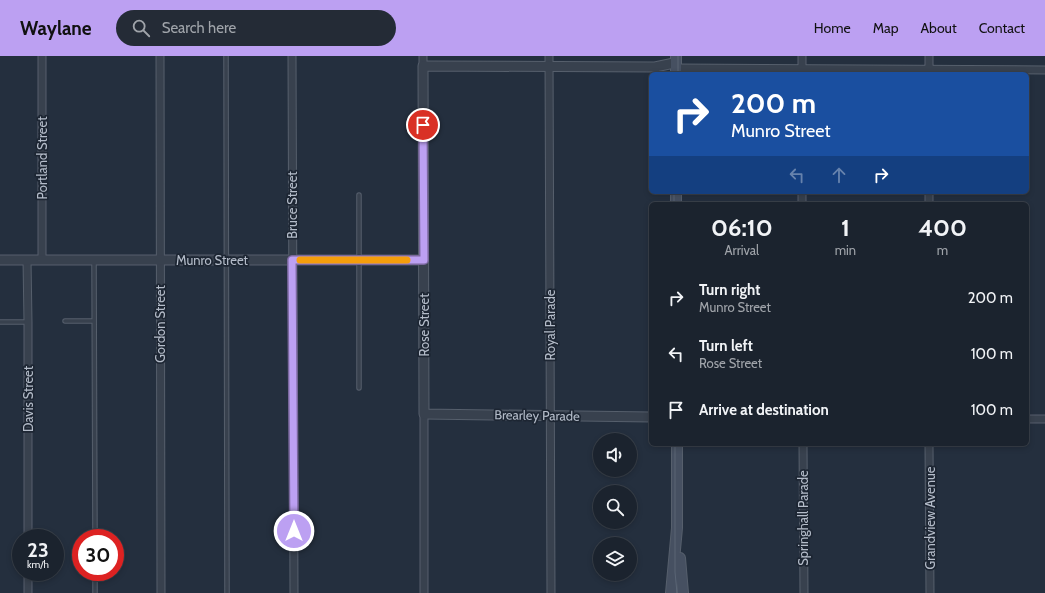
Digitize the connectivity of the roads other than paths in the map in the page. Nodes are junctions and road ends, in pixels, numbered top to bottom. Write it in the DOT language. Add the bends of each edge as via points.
graph roads {
  1 [pos="42,56"];
  2 [pos="160,56"];
  3 [pos="226,56"];
  4 [pos="292,56"];
  5 [pos="550,56"];
  6 [pos="802,56"];
  7 [pos="929,56"];
  8 [pos="423,61"];
  9 [pos="550,67"];
  10 [pos="676,67"];
  11 [pos="1045,70"];
  12 [pos="802,71"];
  13 [pos="929,72"];
  14 [pos="359,195"];
  15 [pos="0,260"];
  16 [pos="26,260"];
  17 [pos="42,260"];
  18 [pos="94,260"];
  19 [pos="160,260"];
  20 [pos="226,260"];
  21 [pos="292,260"];
  22 [pos="359,260"];
  23 [pos="424,260"];
  24 [pos="65,321"];
  25 [pos="94,321"];
  26 [pos="0,322"];
  27 [pos="28,322"];
  28 [pos="359,388"];
  29 [pos="424,414"];
  30 [pos="550,415"];
  31 [pos="649,416"];
  32 [pos="1029,419"];
  33 [pos="1045,419"];
  34 [pos="677,446"];
  35 [pos="803,446"];
  36 [pos="929,446"];
  37 [pos="677,528"];
  38 [pos="28,529"];
  39 [pos="95,529"];
  40 [pos="28,581"];
  41 [pos="95,581"];
  42 [pos="28,593"];
  43 [pos="95,593"];
  44 [pos="160,593"];
  45 [pos="227,593"];
  46 [pos="294,593"];
  47 [pos="424,593"];
  48 [pos="551,593"];
  49 [pos="671,593"];
  50 [pos="683,593"];
  51 [pos="804,593"];
  52 [pos="930,593"];
  1 -- 17 [label="street, Portland Street"];
  2 -- 19 [label="street, Gordon Street"];
  3 -- 20 [label="lane"];
  4 -- 21 [label="street, Bruce Street"];
  5 -- 9 [label="street, Royal Parade"];
  6 -- 12 [label="street"];
  7 -- 13 [label="street"];
  8 -- 9 [label="street"];
  8 -- 23 [label="street, Rose Street"];
  9 -- 10 [label="street"];
  9 -- 30 [label="street, Royal Parade"];
  10 -- 12 [label="street"];
  11 -- 13 [label="street"];
  12 -- 13 [label="street"];
  14 -- 22 [label="lane"];
  15 -- 16 [label="street, Munro Street"];
  16 -- 17 [label="street, Munro Street"];
  16 -- 27 [label="street, Davis Street"];
  17 -- 18 [label="street, Munro Street"];
  18 -- 19 [label="street, Munro Street"];
  18 -- 25 [label="lane"];
  19 -- 20 [label="street, Munro Street"];
  19 -- 44 [label="street, Gordon Street"];
  20 -- 21 [label="street, Munro Street"];
  20 -- 45 [label="lane"];
  21 -- 22 [label="street, Munro Street"];
  21 -- 46 [label="street, Bruce Street"];
  22 -- 23 [label="street, Munro Street"];
  22 -- 28 [label="lane"];
  23 -- 29 [label="street, Rose Street"];
  24 -- 25 [label="lane"];
  25 -- 39 [label="lane"];
  26 -- 27 [label="lane"];
  27 -- 38 [label="street, Davis Street"];
  29 -- 30 [label="street, Brearley Parade"];
  29 -- 47 [label="street, Rose Street"];
  30 -- 31 [label="street, Brearley Parade"];
  30 -- 48 [label="street, Royal Parade"];
  32 -- 33 [label="street"];
  34 -- 37 [label="main road"];
  35 -- 51 [label="street, Springhall Parade"];
  36 -- 52 [label="street, Grandview Avenue"];
  37 -- 49 [label="main road"];
  37 -- 50 [label="main road"];
  40 -- 42 [label="street"];
  41 -- 43 [label="lane"];
}
